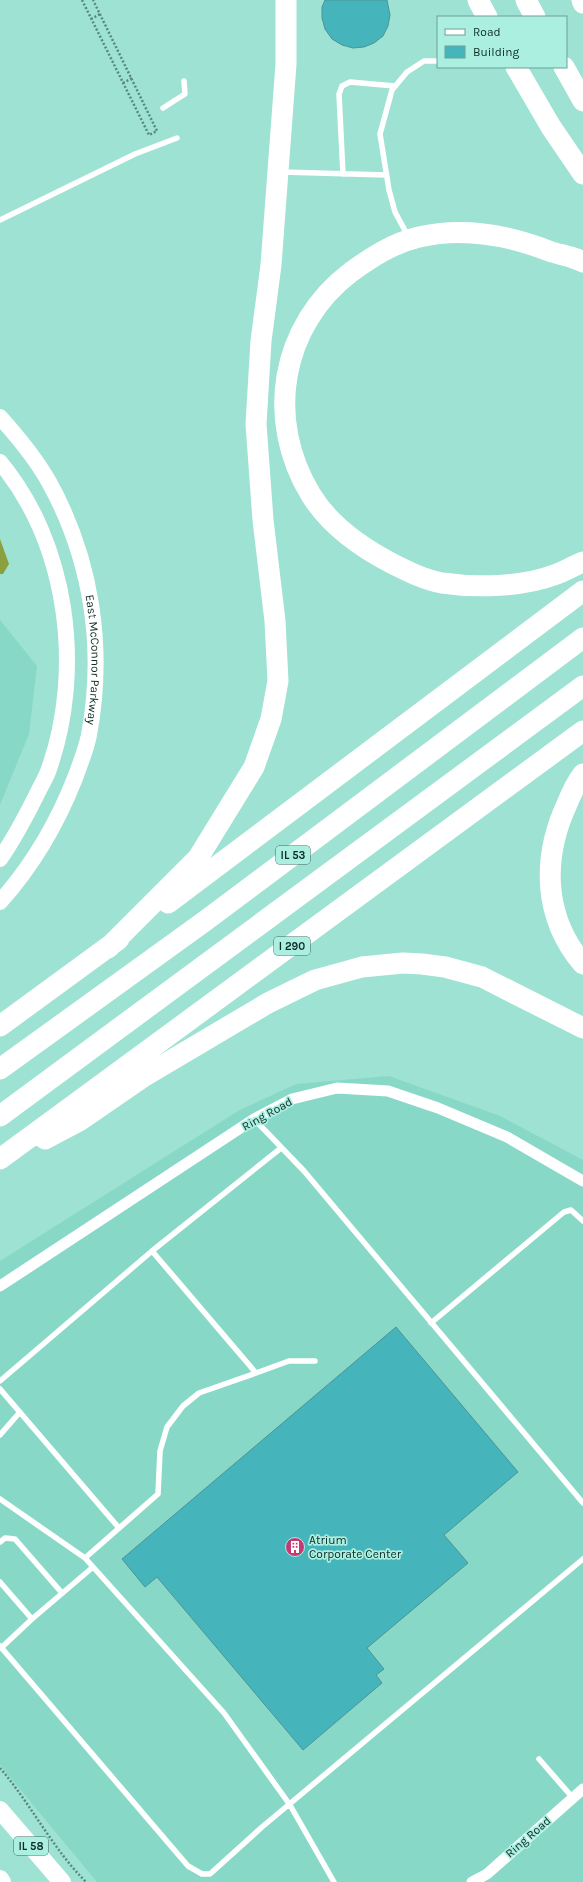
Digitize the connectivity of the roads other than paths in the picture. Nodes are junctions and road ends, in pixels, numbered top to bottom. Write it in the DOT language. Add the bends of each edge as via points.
graph roads {
  1 [pos="286,0"];
  2 [pos="478,0"];
  3 [pos="526,0"];
  4 [pos="487,16"];
  5 [pos="534,16"];
  6 [pos="437,61"];
  7 [pos="517,68"];
  8 [pos="565,68"];
  9 [pos="184,81"];
  10 [pos="395,86"];
  11 [pos="583,101"];
  12 [pos="163,108"];
  13 [pos="177,138"];
  14 [pos="278,172"];
  15 [pos="343,174"];
  16 [pos="583,174"];
  17 [pos="386,175"];
  18 [pos="0,220"];
  19 [pos="410,240"];
  20 [pos="583,262"];
  21 [pos="0,417"];
  22 [pos="0,462"];
  23 [pos="583,562"];
  24 [pos="583,591"];
  25 [pos="583,638"];
  26 [pos="583,686"];
  27 [pos="583,731"];
  28 [pos="583,774"];
  29 [pos="0,859"];
  30 [pos="0,902"];
  31 [pos="108,948"];
  32 [pos="583,964"];
  33 [pos="0,1026"];
  34 [pos="583,1028"];
  35 [pos="0,1070"];
  36 [pos="0,1116"];
  37 [pos="254,1119"];
  38 [pos="281,1148"];
  39 [pos="0,1159"];
  40 [pos="0,1162"];
  41 [pos="583,1181"];
  42 [pos="583,1221"];
  43 [pos="152,1251"];
  44 [pos="0,1286"];
  45 [pos="431,1323"];
  46 [pos="315,1361"];
  47 [pos="256,1373"];
  48 [pos="0,1381"];
  49 [pos="0,1389"];
  50 [pos="20,1412"];
  51 [pos="0,1435"];
  52 [pos="0,1499"];
  53 [pos="583,1502"];
  54 [pos="119,1528"];
  55 [pos="0,1542"];
  56 [pos="85,1558"];
  57 [pos="583,1560"];
  58 [pos="93,1567"];
  59 [pos="0,1582"];
  60 [pos="62,1593"];
  61 [pos="32,1619"];
  62 [pos="1,1647"];
  63 [pos="539,1759"];
  64 [pos="583,1789"];
  65 [pos="573,1798"];
  66 [pos="290,1805"];
  67 [pos="0,1810"];
  68 [pos="0,1880"];
  69 [pos="2,1882"];
  70 [pos="62,1882"];
  71 [pos="334,1882"];
  72 [pos="472,1882"];
  1 -- 14 [label="highway" via="286,64"];
  2 -- 4 [label="highway"];
  3 -- 5 [label="highway"];
  6 -- 10 [label="lane" via="424,61 407,72"];
  7 -- 16 [label="highway" via="551,127"];
  8 -- 11 [label="highway"];
  9 -- 12 [label="lane" via="184,94"];
  10 -- 15 [label="lane" via="350,82 342,86 338,94"];
  10 -- 17 [label="lane" via="380,134"];
  13 -- 18 [label="lane" via="135,154"];
  14 -- 15 [label="lane"];
  14 -- 31 [label="highway" via="271,265 261,341 256,424 263,520 276,636 278,681 271,719 254,767 198,858"];
  15 -- 17 [label="lane"];
  17 -- 19 [label="lane" via="395,212"];
  19 -- 20 [label="highway" via="437,234 498,236 525,242"];
  19 -- 23 [label="highway" via="392,246 339,282 314,310 294,349 284,387 286,432 295,464 311,496 332,521 369,551 409,572 441,582 468,585 524,583 554,575"];
  21 -- 30 [label="street, East McConnor Parkway" via="44,475 63,510 87,580 96,639 89,736 79,767 65,804 49,835 34,859"];
  22 -- 29 [label="street, East McConnor Parkway" via="31,506 47,546 57,578 68,665 60,730 49,770 13,841"];
  24 -- 31 [label="highway"];
  25 -- 35 [label="highway, IL 53" via="205,921"];
  26 -- 36 [label="highway"];
  27 -- 39 [label="highway, I 290"];
  28 -- 32 [label="highway" via="568,801 556,833 549,878 560,928"];
  31 -- 33 [label="highway"];
  34 -- 40 [label="highway" via="482,977 422,964 362,967 315,980 268,1003 143,1077 79,1121"];
  37 -- 38 [label="lane"];
  37 -- 41 [label="street, Ring Road" via="292,1099 337,1088 388,1091 438,1108 508,1137"];
  37 -- 44 [label="street, Ring Road"];
  38 -- 43 [label="lane"];
  38 -- 45 [label="lane"];
  42 -- 45 [label="lane" via="571,1210 564,1212"];
  43 -- 47 [label="lane"];
  43 -- 48 [label="lane"];
  45 -- 53 [label="lane"];
  46 -- 47 [label="lane" via="289,1361"];
  47 -- 54 [label="lane" via="199,1393 183,1406 168,1428 160,1451 158,1494"];
  49 -- 50 [label="lane"];
  50 -- 51 [label="lane"];
  50 -- 54 [label="lane"];
  52 -- 56 [label="lane"];
  54 -- 56 [label="lane"];
  55 -- 60 [label="lane" via="4,1538 15,1539"];
  56 -- 58 [label="lane"];
  57 -- 66 [label="lane"];
  58 -- 60 [label="lane"];
  58 -- 66 [label="lane" via="224,1713"];
  59 -- 61 [label="lane"];
  60 -- 61 [label="lane"];
  61 -- 62 [label="lane"];
  62 -- 66 [label="lane" via="188,1866 202,1874 210,1874"];
  63 -- 65 [label="lane"];
  64 -- 65 [label="street, Ring Road"];
  65 -- 72 [label="street, Ring Road" via="487,1874"];
  66 -- 71 [label="lane"];
  67 -- 70 [label="main road, IL 58"];
  68 -- 69 [label="main road"];
}
